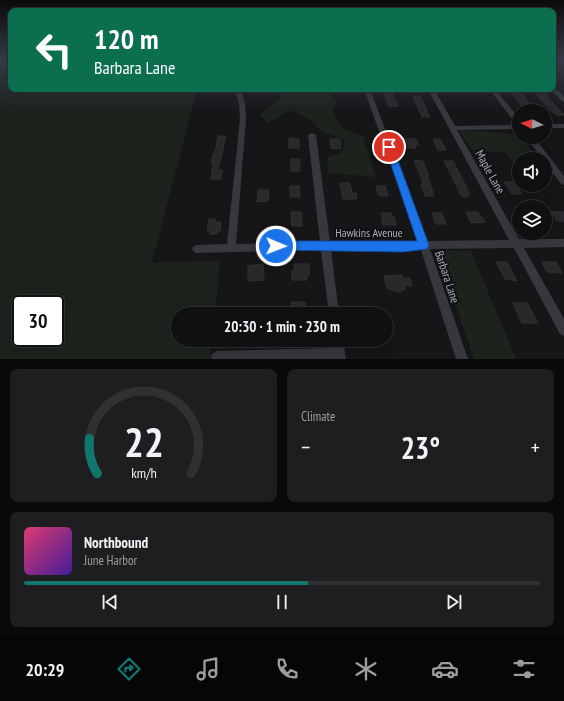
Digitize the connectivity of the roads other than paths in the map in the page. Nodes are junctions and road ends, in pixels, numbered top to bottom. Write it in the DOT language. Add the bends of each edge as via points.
graph roads {
  1 [pos="239,92"];
  2 [pos="368,92"];
  3 [pos="433,92"];
  4 [pos="494,92"];
  5 [pos="556,92"];
  6 [pos="564,100"];
  7 [pos="512,114"];
  8 [pos="552,126"];
  9 [pos="564,126"];
  10 [pos="512,127"];
  11 [pos="452,128"];
  12 [pos="312,135"];
  13 [pos="535,144"];
  14 [pos="564,182"];
  15 [pos="564,243"];
  16 [pos="516,244"];
  17 [pos="424,245"];
  18 [pos="326,246"];
  19 [pos="231,247"];
  20 [pos="198,248"];
  21 [pos="333,307"];
  22 [pos="564,330"];
  23 [pos="339,356"];
  24 [pos="217,357"];
  25 [pos="462,359"];
  1 -- 19 [label="street" via="242,104 241,135"];
  2 -- 17 [label="street, Barbara Lane"];
  3 -- 11 [label="street, Maple Lane"];
  4 -- 7 [label="street"];
  5 -- 6 [label="street"];
  8 -- 9 [label="street"];
  10 -- 11 [label="street"];
  11 -- 16 [label="street, Maple Lane"];
  12 -- 18 [label="street"];
  13 -- 14 [label="street"];
  15 -- 16 [label="street, Hawkins Avenue"];
  16 -- 17 [label="street, Hawkins Avenue"];
  16 -- 22 [label="street, Maple Lane"];
  17 -- 18 [label="street, Hawkins Avenue"];
  17 -- 25 [label="street, Barbara Lane"];
  18 -- 19 [label="street, Hawkins Avenue"];
  18 -- 21 [label="street"];
  19 -- 20 [label="street, Hawkins Avenue"];
  23 -- 24 [label="street"];
}
